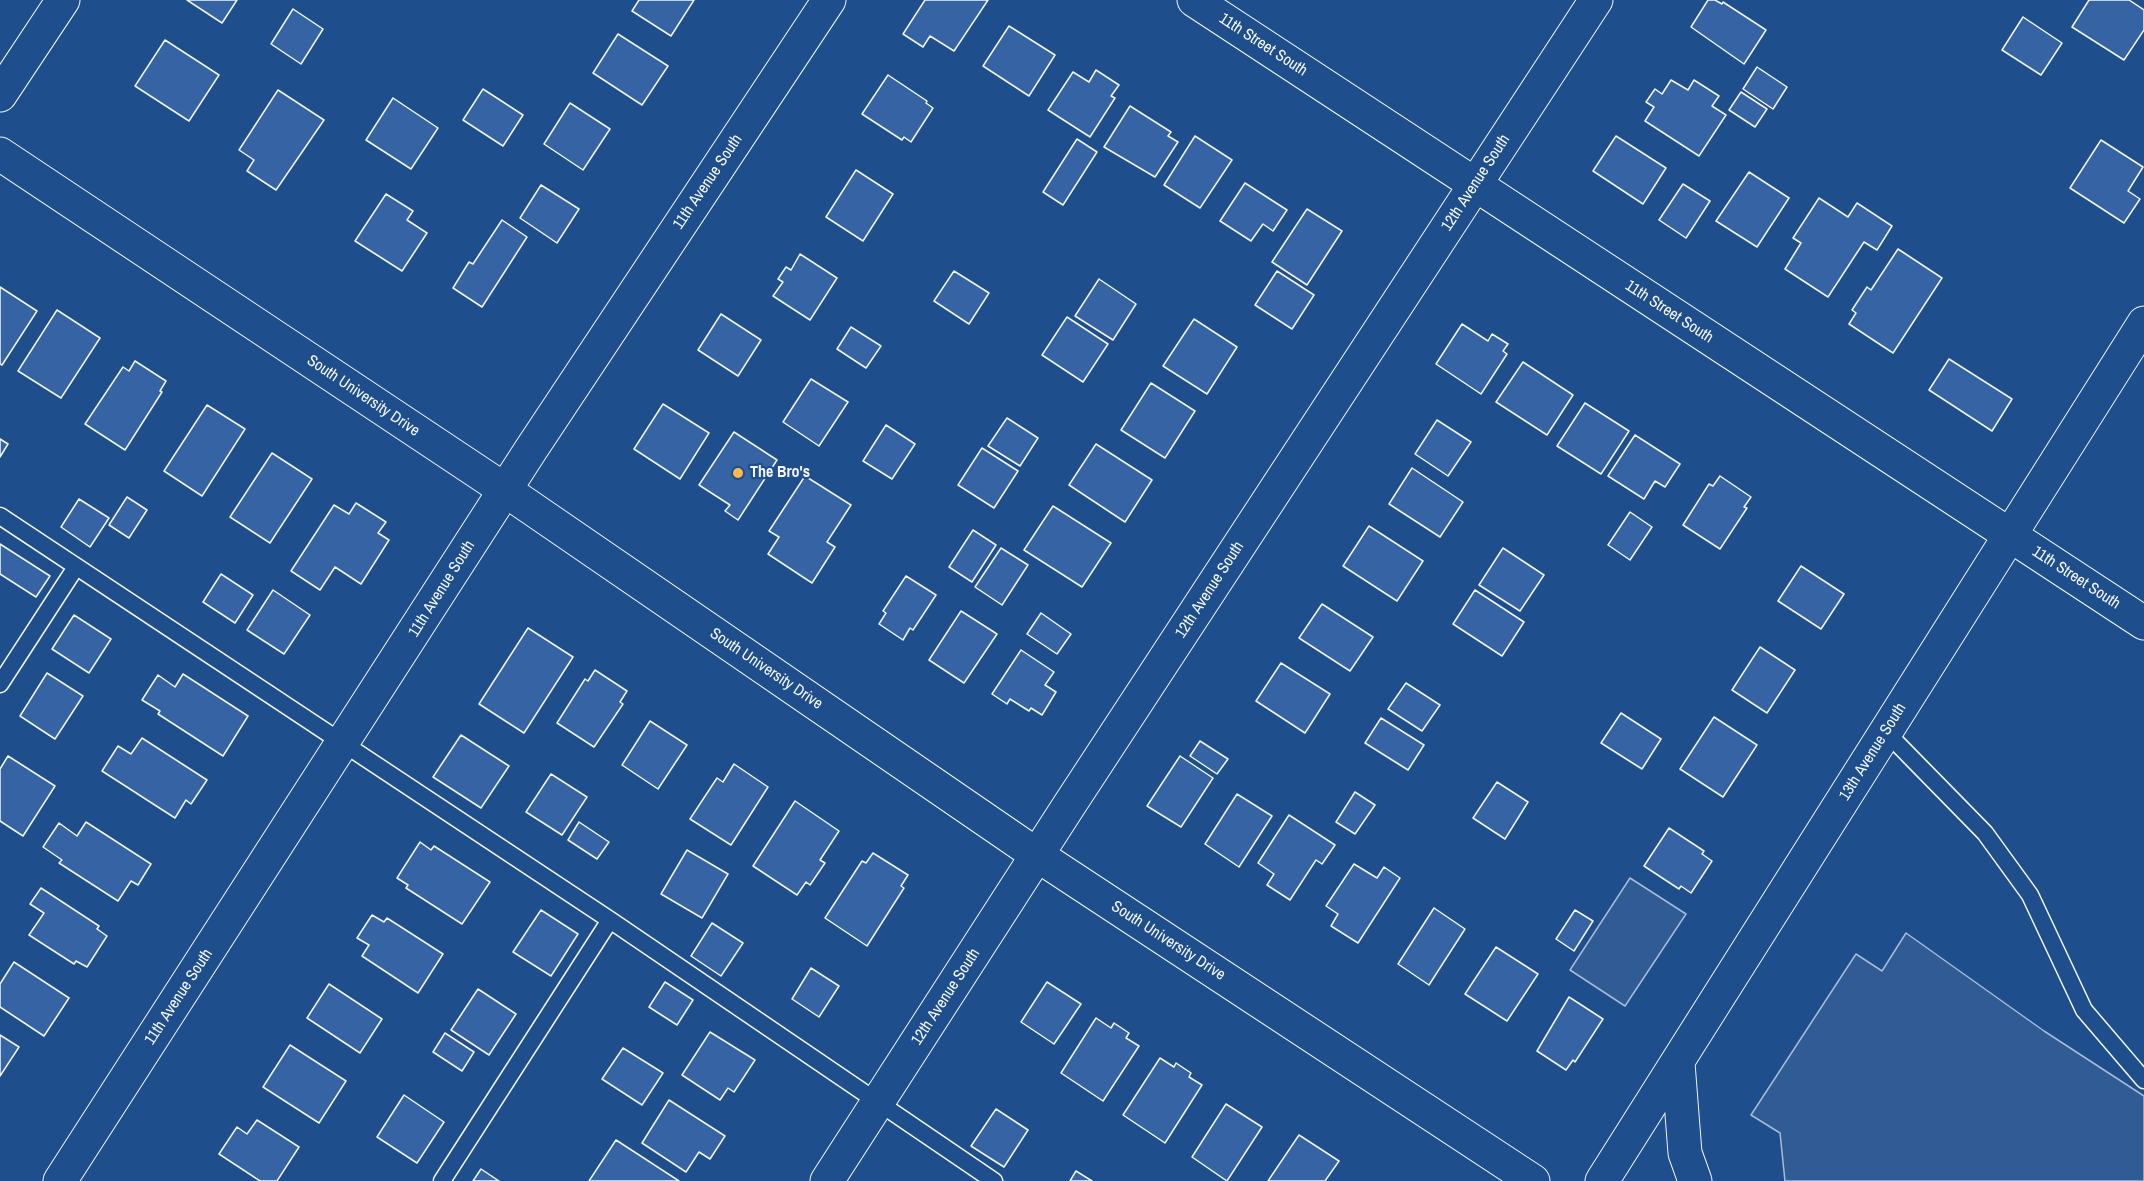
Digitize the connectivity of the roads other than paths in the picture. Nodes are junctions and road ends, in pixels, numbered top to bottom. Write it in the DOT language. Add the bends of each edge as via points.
graph roads {
  1 [pos="63,0"];
  2 [pos="829,0"];
  3 [pos="1194,0"];
  4 [pos="1596,0"];
  5 [pos="0,95"];
  6 [pos="0,154"];
  7 [pos="1475,185"];
  8 [pos="2144,323"];
  9 [pos="505,490"];
  10 [pos="0,516"];
  11 [pos="2010,534"];
  12 [pos="76,567"];
  13 [pos="2144,623"];
  14 [pos="0,684"];
  15 [pos="1886,732"];
  16 [pos="343,744"];
  17 [pos="1037,855"];
  18 [pos="609,920"];
  19 [pos="1678,1063"];
  20 [pos="2144,1080"];
  21 [pos="877,1103"];
  22 [pos="60,1181"];
  23 [pos="442,1181"];
  24 [pos="827,1181"];
  25 [pos="994,1181"];
  26 [pos="1533,1181"];
  27 [pos="1602,1181"];
  28 [pos="1695,1181"];
  1 -- 5 [label="street"];
  2 -- 9 [label="street, 11th Avenue South"];
  3 -- 7 [label="street, 11th Street South"];
  4 -- 7 [label="street, 12th Avenue South"];
  6 -- 9 [label="street, South University Drive"];
  7 -- 11 [label="street, 11th Street South"];
  7 -- 17 [label="street, 12th Avenue South"];
  8 -- 11 [label="street, 13th Avenue South"];
  9 -- 16 [label="street, 11th Avenue South"];
  9 -- 17 [label="street, South University Drive"];
  10 -- 12 [label="lane"];
  11 -- 13 [label="street, 11th Street South"];
  11 -- 15 [label="street, 13th Avenue South"];
  12 -- 14 [label="lane"];
  12 -- 16 [label="lane"];
  15 -- 19 [label="street, 13th Avenue South"];
  15 -- 20 [label="lane" via="1985,833 2030,895 2084,1010"];
  16 -- 18 [label="lane"];
  16 -- 22 [label="street, 11th Avenue South"];
  17 -- 21 [label="street, 12th Avenue South"];
  17 -- 26 [label="street, South University Drive"];
  18 -- 21 [label="lane"];
  18 -- 23 [label="lane"];
  19 -- 27 [label="street, 13th Avenue South"];
  19 -- 28 [label="street" via="1685,1153"];
  21 -- 24 [label="street, 12th Avenue South"];
  21 -- 25 [label="lane"];
}
